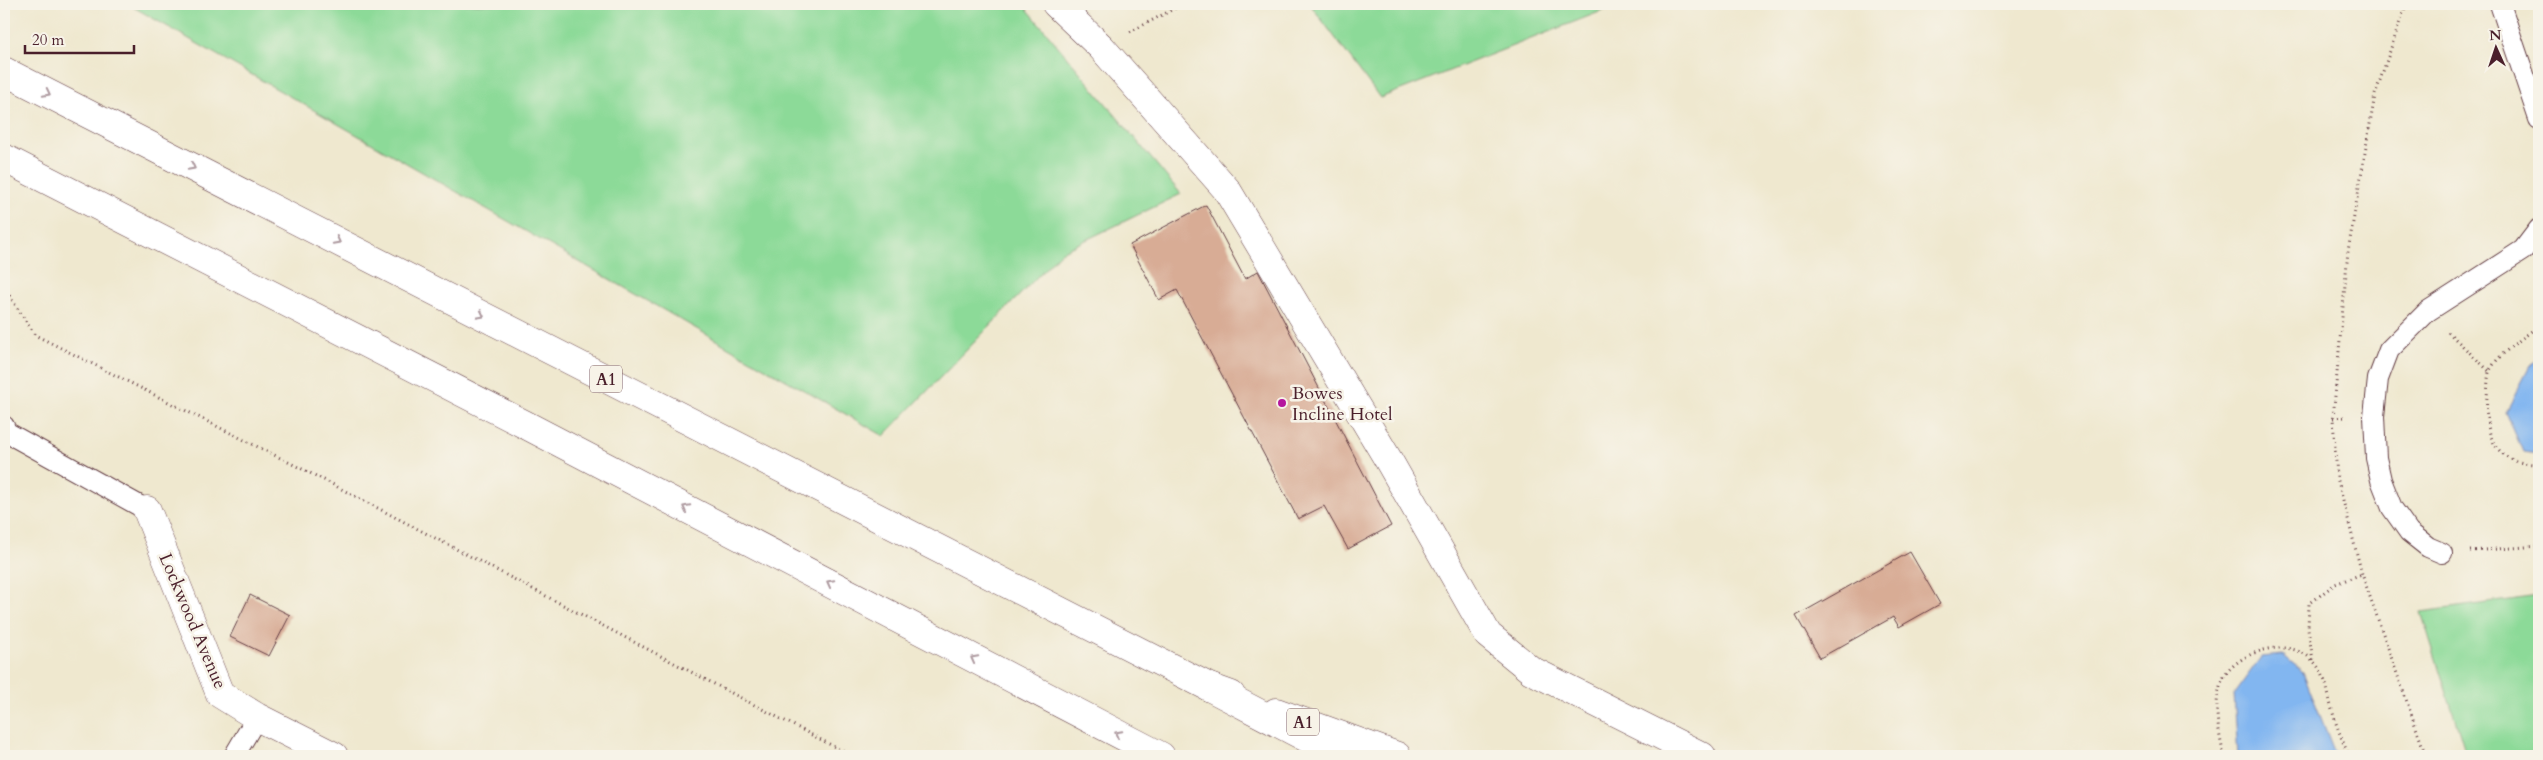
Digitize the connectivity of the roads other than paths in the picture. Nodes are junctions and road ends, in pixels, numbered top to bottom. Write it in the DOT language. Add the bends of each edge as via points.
graph roads {
  1 [pos="1056,4"];
  2 [pos="2500,4"];
  3 [pos="4,71"];
  4 [pos="2539,119"];
  5 [pos="4,158"];
  6 [pos="2539,229"];
  7 [pos="4,426"];
  8 [pos="147,510"];
  9 [pos="2442,553"];
  10 [pos="1209,687"];
  11 [pos="257,718"];
  12 [pos="234,756"];
  13 [pos="334,756"];
  14 [pos="1161,756"];
  15 [pos="1341,756"];
  16 [pos="1397,756"];
  17 [pos="1702,756"];
  1 -- 17 [label="main road" via="1101,47 1227,190 1389,461 1488,635 1531,670"];
  2 -- 4 [label="lane"];
  3 -- 10 [label="main road, A1, one-way"];
  14 -- 5 [label="main road, one-way"];
  6 -- 9 [label="lane" via="2524,250 2428,312 2389,350 2378,379 2374,425 2381,480 2392,508 2409,532"];
  7 -- 8 [label="lane" via="6,432"];
  8 -- 11 [label="main road, Lockwood Avenue" via="220,694"];
  10 -- 15 [label="main road"];
  10 -- 16 [label="main road, A1"];
  11 -- 12 [label="lane"];
  11 -- 13 [label="main road, Lockwood Avenue"];
}
